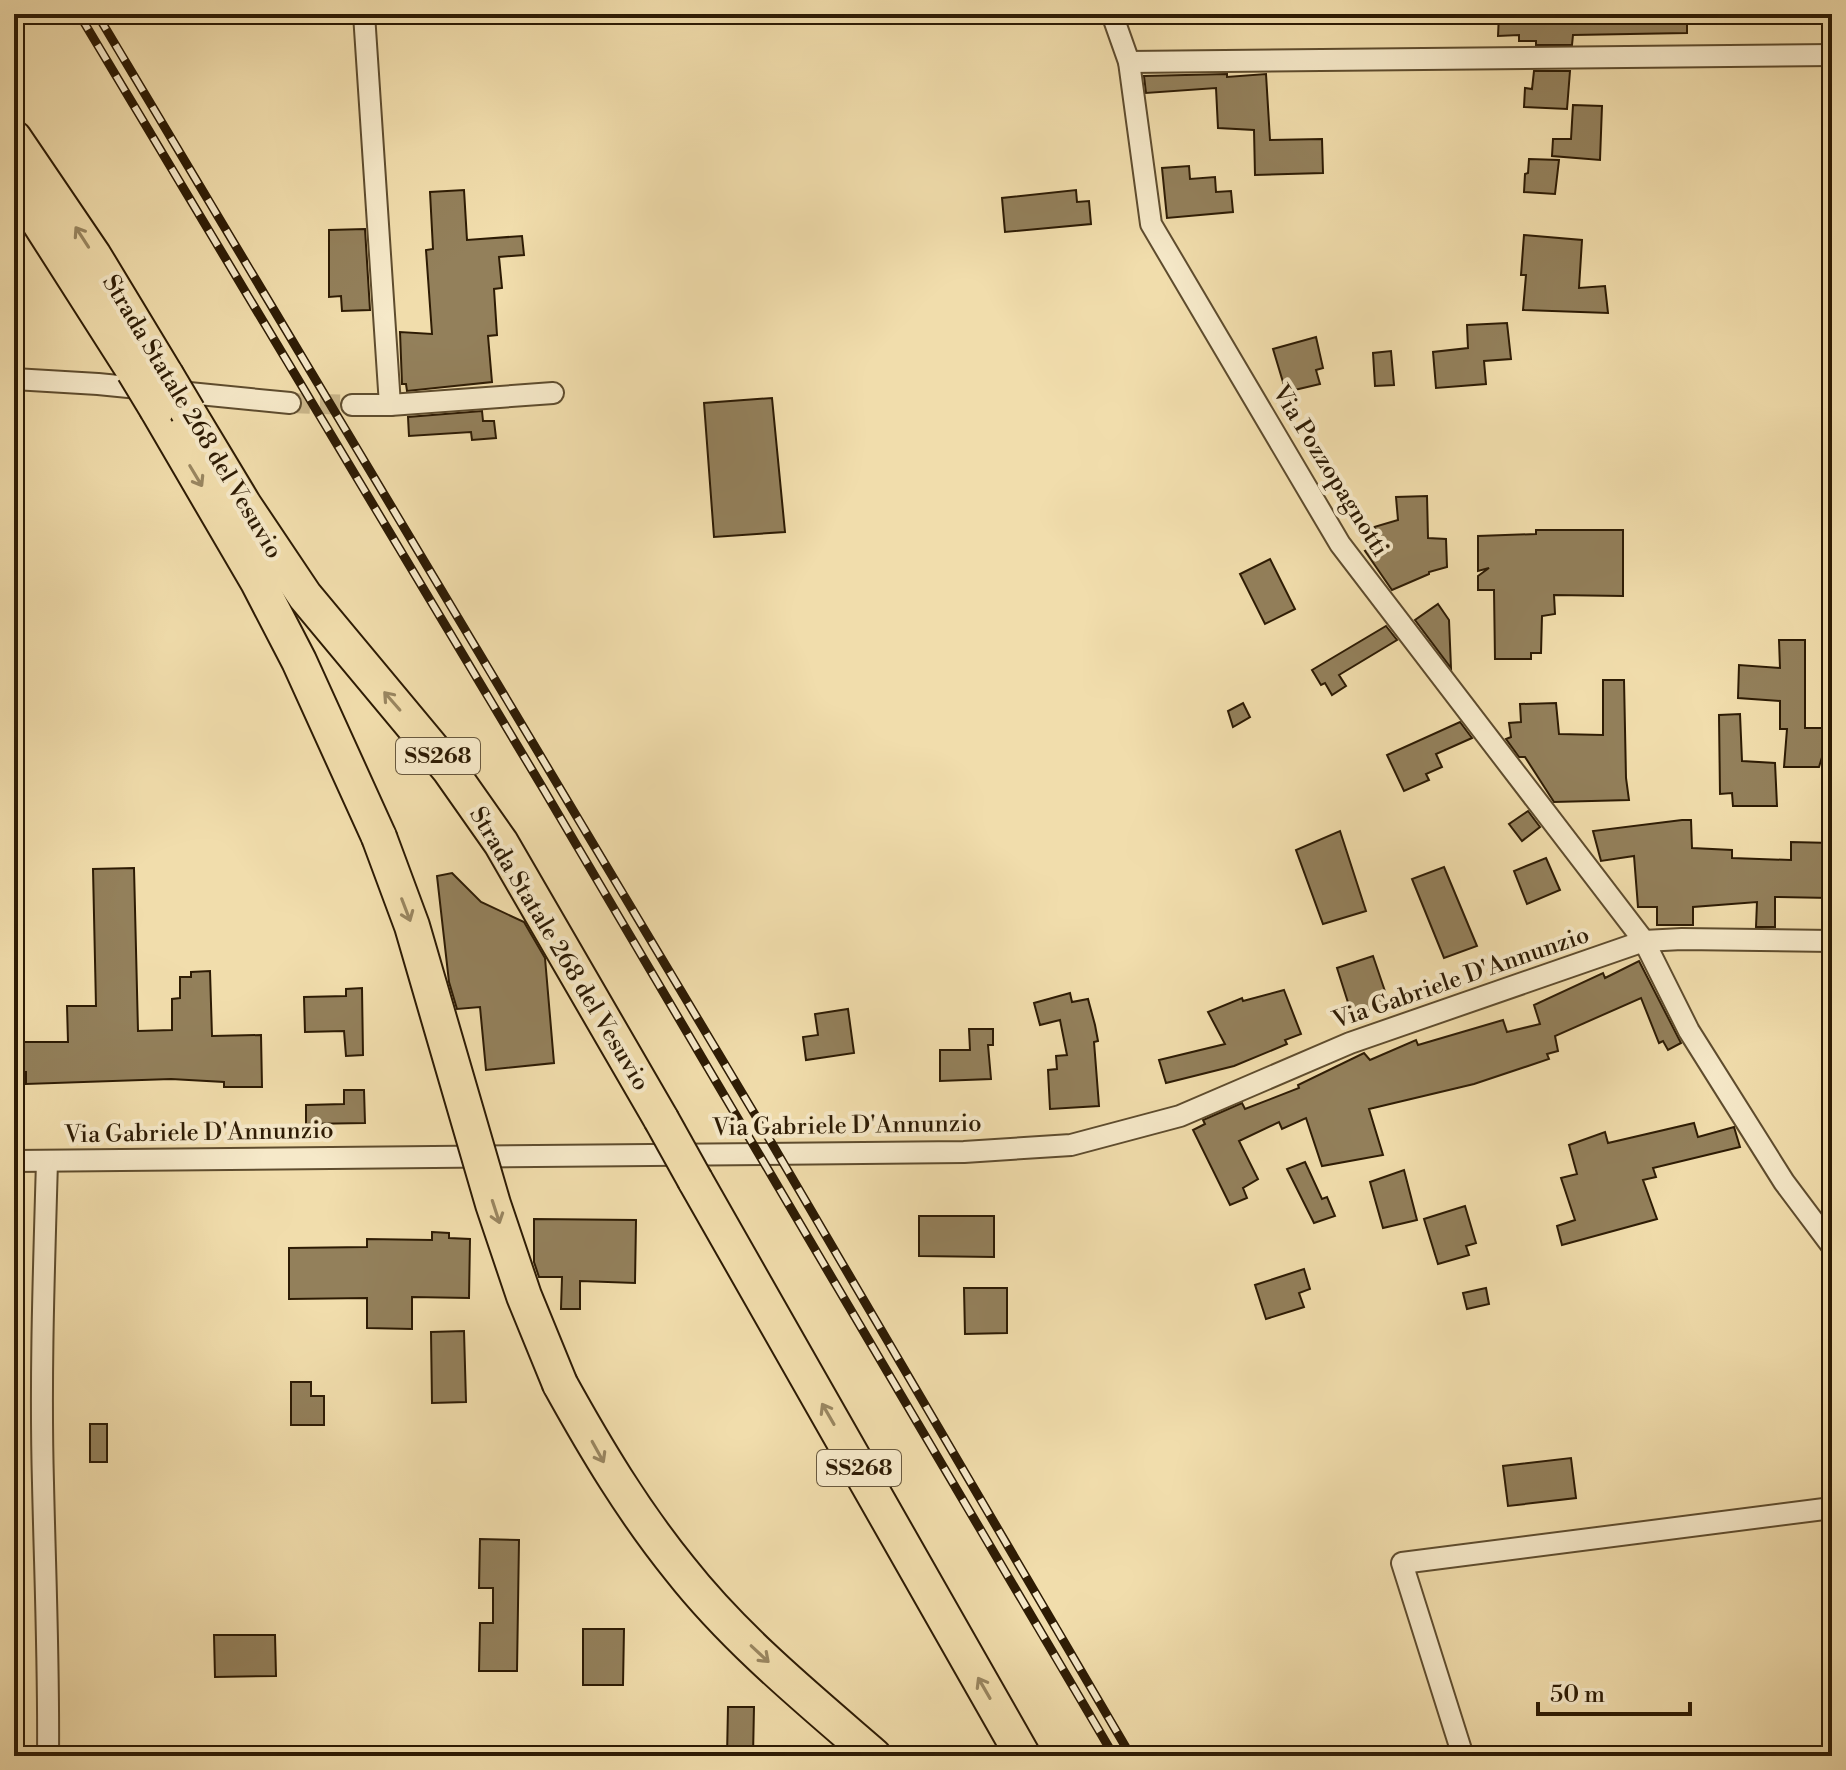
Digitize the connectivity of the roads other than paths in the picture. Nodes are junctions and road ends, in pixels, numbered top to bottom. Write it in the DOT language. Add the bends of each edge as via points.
graph roads {
  1 [pos="364,14"];
  2 [pos="1112,14"];
  3 [pos="1832,55"];
  4 [pos="1129,62"];
  5 [pos="14,138"];
  6 [pos="14,183"];
  7 [pos="150,373"];
  8 [pos="14,379"];
  9 [pos="553,393"];
  10 [pos="290,403"];
  11 [pos="352,405"];
  12 [pos="390,405"];
  13 [pos="172,411"];
  14 [pos="1644,941"];
  15 [pos="1832,941"];
  16 [pos="14,1161"];
  17 [pos="47,1161"];
  18 [pos="1832,1246"];
  19 [pos="1832,1508"];
  20 [pos="48,1756"];
  21 [pos="874,1756"];
  22 [pos="1023,1756"];
  23 [pos="1463,1756"];
  1 -- 12 [label="street"];
  2 -- 4 [label="street, Via Pozzopagnotti"];
  3 -- 4 [label="street"];
  4 -- 14 [label="street, Via Pozzopagnotti" via="1151,224 1340,544"];
  7 -- 5 [label="highway, Strada Statale 268 del Vesuvio / SS268, one-way" via="94,256"];
  6 -- 7 [label="highway, Strada Statale 268 del Vesuvio / SS268"];
  7 -- 13 [label="highway, Strada Statale 268 del Vesuvio / SS268, bridge"];
  8 -- 10 [label="street"];
  9 -- 12 [label="street"];
  11 -- 12 [label="street"];
  13 -- 21 [label="highway, Strada Statale 268 del Vesuvio / SS268, one-way, bridge" via="299,661 379,837 412,926 497,1217 560,1384 601,1460 681,1571 725,1621"];
  22 -- 13 [label="highway, Strada Statale 268 del Vesuvio / SS268, one-way, bridge" via="501,843 449,769 305,596"];
  14 -- 15 [label="street, Via Gabriele D'Annunzio"];
  14 -- 17 [label="street, Via Gabriele D'Annunzio" via="1350,1043 1180,1116 1071,1145 964,1152"];
  14 -- 18 [label="street, Via Pozzopagnotti" via="1689,1031 1784,1182"];
  16 -- 17 [label="street, Via Gabriele D'Annunzio"];
  17 -- 20 [label="street" via="43,1482"];
  19 -- 23 [label="street" via="1402,1563"];
}
